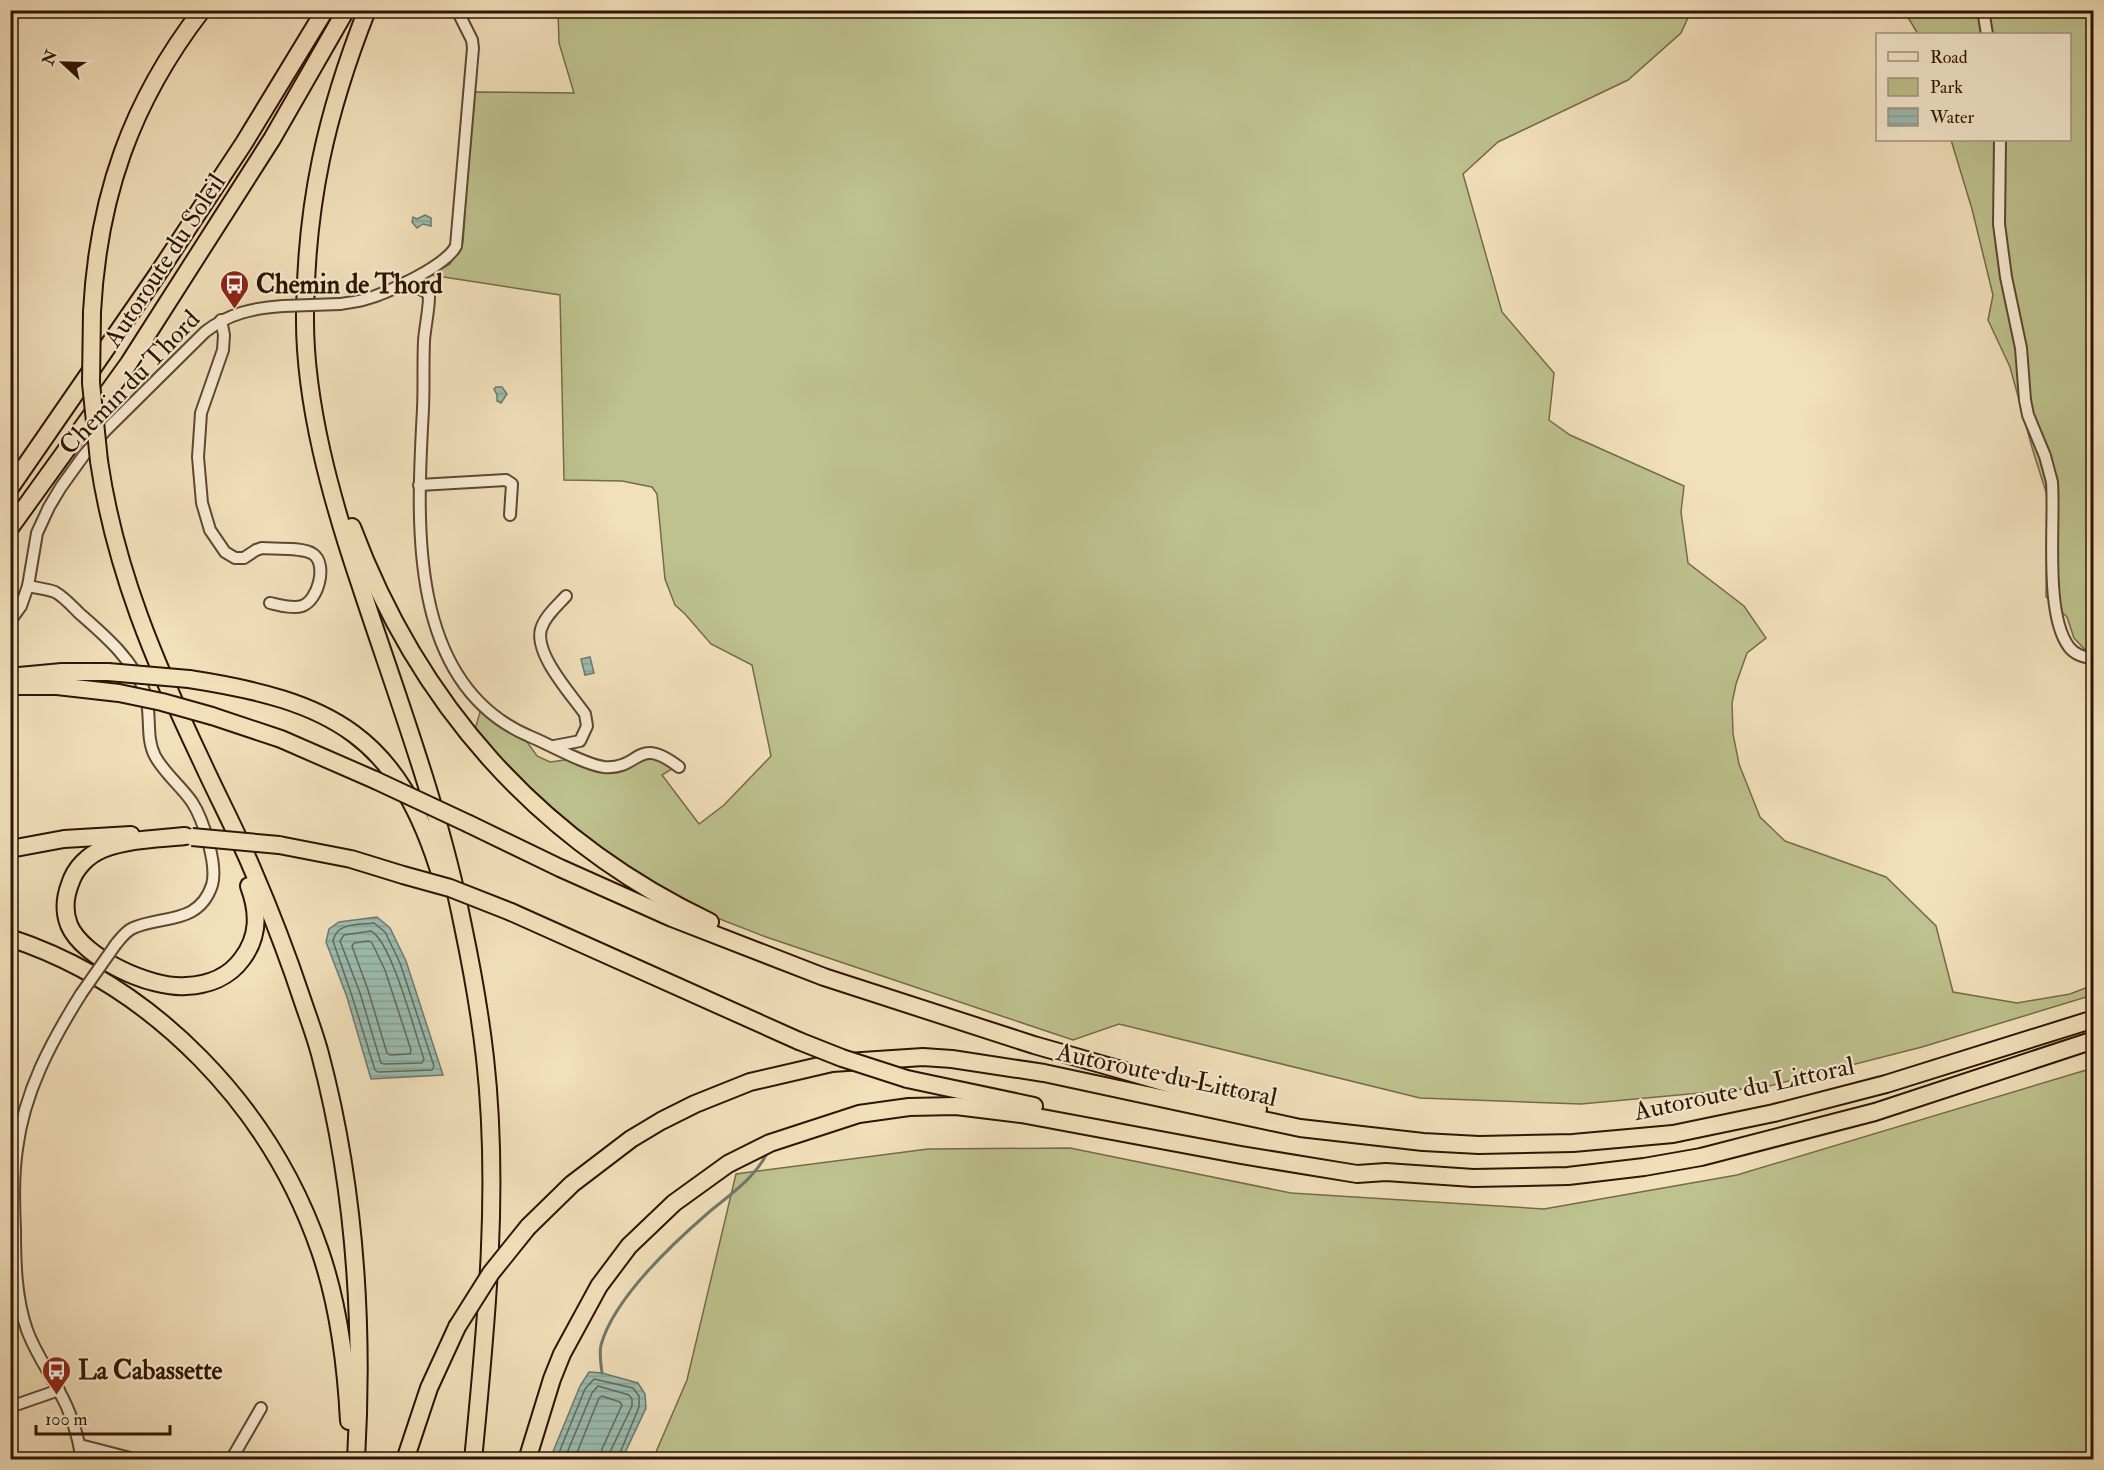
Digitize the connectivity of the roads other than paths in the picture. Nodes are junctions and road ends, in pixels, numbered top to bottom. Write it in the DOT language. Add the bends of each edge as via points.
graph roads {
  1 [pos="202,10"];
  2 [pos="324,10"];
  3 [pos="346,10"];
  4 [pos="367,10"];
  5 [pos="457,10"];
  6 [pos="1983,10"];
  7 [pos="1987,33"];
  8 [pos="2000,141"];
  9 [pos="407,282"];
  10 [pos="221,320"];
  11 [pos="311,388"];
  12 [pos="419,485"];
  13 [pos="10,488"];
  14 [pos="510,515"];
  15 [pos="10,528"];
  16 [pos="28,586"];
  17 [pos="566,596"];
  18 [pos="270,603"];
  19 [pos="10,621"];
  20 [pos="2094,658"];
  21 [pos="10,676"];
  22 [pos="10,686"];
  23 [pos="554,746"];
  24 [pos="200,759"];
  25 [pos="679,767"];
  26 [pos="188,836"];
  27 [pos="10,849"];
  28 [pos="10,938"];
  29 [pos="824,977"];
  30 [pos="2094,1019"];
  31 [pos="2094,1040"];
  32 [pos="1334,1130"];
  33 [pos="1386,1172"];
  34 [pos="481,1375"];
  35 [pos="59,1390"];
  36 [pos="10,1407"];
  37 [pos="261,1408"];
  38 [pos="80,1445"];
  39 [pos="82,1460"];
  40 [pos="138,1460"];
  41 [pos="231,1460"];
  42 [pos="349,1460"];
  43 [pos="356,1460"];
  44 [pos="405,1460"];
  45 [pos="473,1460"];
  46 [pos="527,1460"];
  1 -- 24 [label="highway, bridge" via="156,76 117,167 99,240 91,383 99,461 114,540 134,603"];
  2 -- 13 [label="highway, Autoroute du Soleil" via="238,152"];
  3 -- 15 [label="highway, Autoroute du Soleil" via="272,139 129,363"];
  4 -- 11 [label="highway" via="336,94 309,222 305,317"];
  5 -- 9 [label="street, Chemin du Thord" via="473,48 456,246 442,261"];
  6 -- 7 [label="street"];
  8 -- 20 [label="street" via="2001,237 2021,348 2025,400 2052,482 2056,609 2069,647"];
  9 -- 10 [label="street, Chemin du Thord, bridge" via="364,300 250,310"];
  9 -- 12 [label="street" via="429,296"];
  10 -- 16 [label="street, Chemin du Thord" via="84,455 40,527"];
  10 -- 18 [label="street" via="224,342 201,413 198,457 202,503 210,530 221,548 235,558 244,558 259,549 303,550 320,563 315,593 305,605"];
  11 -- 29 [label="highway" via="345,509 367,568 431,685 471,737 530,800 599,858 691,913"];
  11 -- 34 [label="highway" via="338,515 422,767 450,867 472,972 485,1060 490,1146 490,1245"];
  12 -- 14 [label="street" via="506,480 512,484"];
  12 -- 23 [label="street" via="427,588 440,642 450,663 464,686 488,711"];
  16 -- 19 [label="street, Chemin du Thord"];
  16 -- 35 [label="street, bridge" via="60,596 130,664 146,694 154,753 193,803 215,870 210,891 186,915 131,928 116,944 54,1040 28,1096 20,1125 14,1181 20,1304 33,1346"];
  17 -- 23 [label="street" via="545,621 541,648 585,714 587,726 580,741"];
  21 -- 34 [label="highway, bridge" via="108,672 189,679 287,700 348,728 383,759 407,792 437,860 454,923 466,976 479,1071 484,1169"];
  22 -- 29 [label="highway, bridge" via="57,686 119,693 212,716 281,739 672,918"];
  23 -- 25 [label="street" via="606,767 649,752"];
  24 -- 26 [label="highway" via="252,893 257,922 254,942 240,963 207,983 169,985 114,966 76,937 69,924 66,896 76,870 86,860 100,850 127,842"];
  24 -- 43 [label="highway" via="251,865 320,1052 350,1205 359,1325"];
  26 -- 27 [label="highway" via="110,834"];
  26 -- 33 [label="highway, bridge" via="279,845 351,859 450,888 800,1041 907,1078 988,1097 1357,1163"];
  28 -- 42 [label="highway" via="49,951 143,1006 218,1077 253,1121 299,1200 326,1272 345,1359"];
  29 -- 32 [label="highway" via="1034,1045"];
  30 -- 32 [label="highway, Autoroute du Littoral" via="1886,1084 1673,1134 1573,1143 1479,1145"];
  31 -- 33 [label="highway, Autoroute du Littoral" via="1875,1112 1644,1167 1568,1176 1473,1178"];
  32 -- 44 [label="highway, Autoroute du Littoral, bridge" via="1266,1122 1044,1073 923,1057 832,1063 750,1082 695,1104 631,1139 572,1184 528,1227 491,1273 457,1328 429,1388"];
  33 -- 46 [label="highway, Autoroute du Littoral" via="1357,1174 956,1106 879,1111 817,1126 728,1164 675,1203 629,1246 599,1286 562,1354"];
  34 -- 45 [label="highway"];
  35 -- 36 [label="street"];
  35 -- 38 [label="street"];
  37 -- 41 [label="street"];
  38 -- 39 [label="street"];
  38 -- 40 [label="street"];
}
